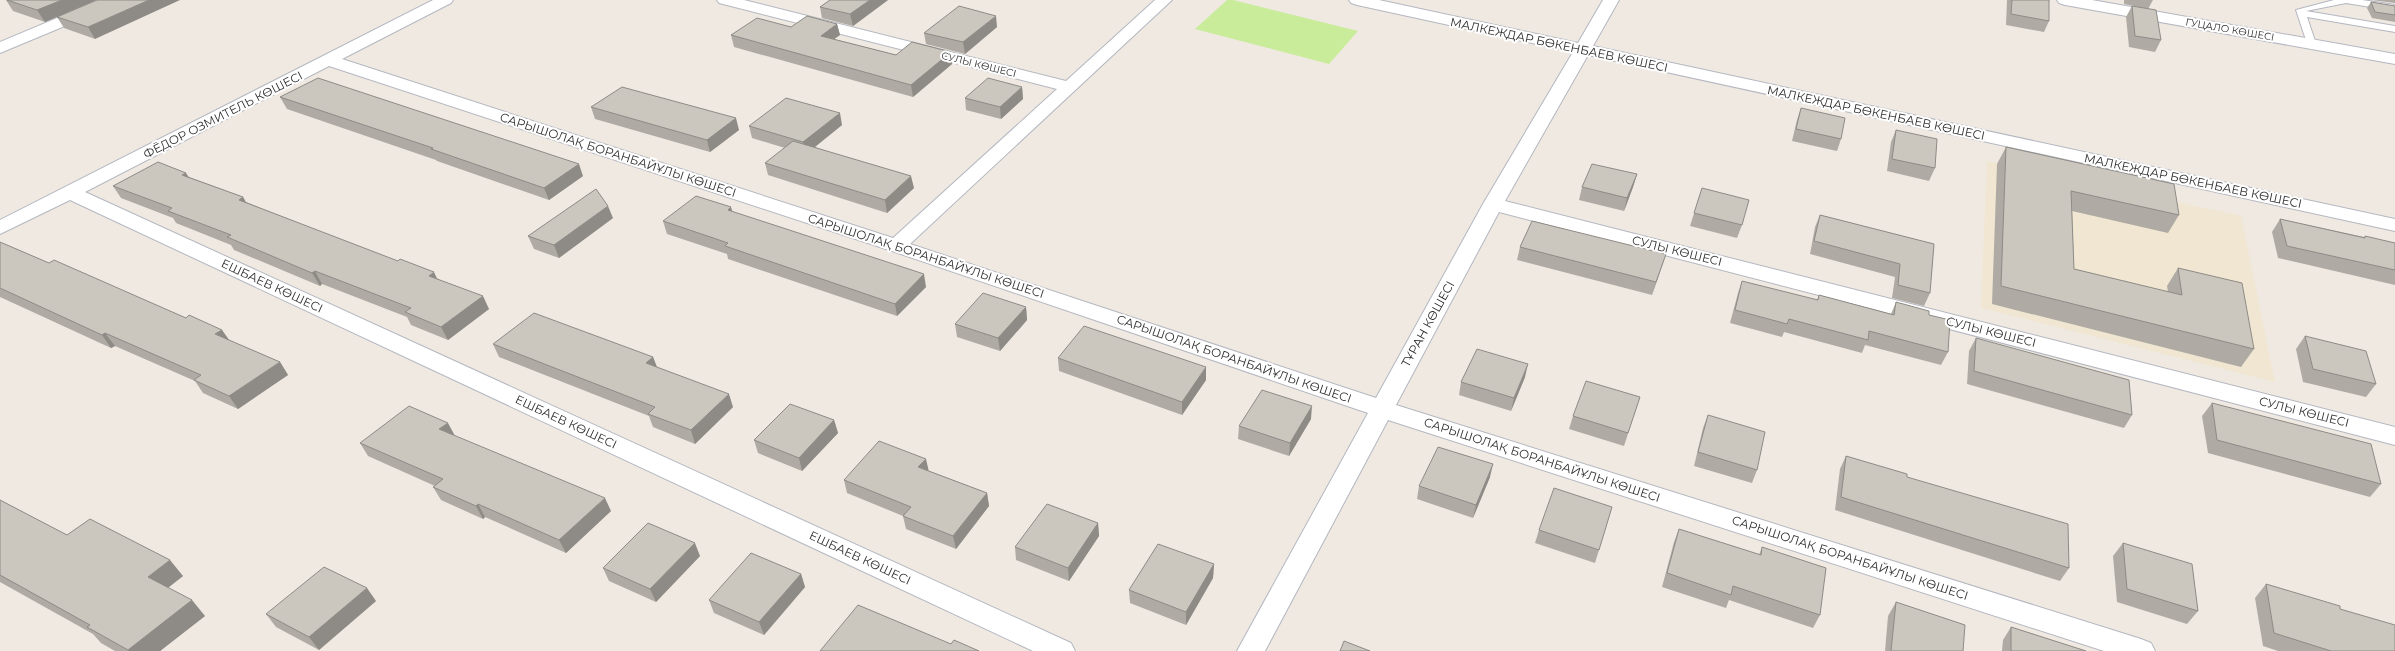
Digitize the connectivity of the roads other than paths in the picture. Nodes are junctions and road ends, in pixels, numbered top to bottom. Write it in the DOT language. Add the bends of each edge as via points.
graph roads {
  1 [pos="114,0"];
  2 [pos="445,0"];
  3 [pos="725,0"];
  4 [pos="1164,0"];
  5 [pos="1357,0"];
  6 [pos="1611,0"];
  7 [pos="2066,0"];
  8 [pos="2346,0"];
  9 [pos="2395,8"];
  10 [pos="2300,13"];
  11 [pos="2395,29"];
  12 [pos="2310,44"];
  13 [pos="0,48"];
  14 [pos="1581,49"];
  15 [pos="2395,59"];
  16 [pos="328,60"];
  17 [pos="1070,87"];
  18 [pos="71,193"];
  19 [pos="1493,204"];
  20 [pos="2395,224"];
  21 [pos="0,228"];
  22 [pos="896,246"];
  23 [pos="1382,409"];
  24 [pos="2395,436"];
  25 [pos="1061,651"];
  26 [pos="1251,651"];
  27 [pos="2141,651"];
  1 -- 13 [label="street"];
  2 -- 16 [label="street, ФЁДОР ОЗМИТЕЛЬ КӨШЕСІ"];
  3 -- 17 [label="street, СУЛЫ КӨШЕСІ"];
  4 -- 17 [label="street"];
  5 -- 14 [label="street, МАЛКЕЖДАР БӨКЕНБАЕВ КӨШЕСІ"];
  6 -- 14 [label="street, ТҰРАН КӨШЕСІ"];
  7 -- 12 [label="street, ГУЦАЛО КӨШЕСІ"];
  8 -- 9 [label="lane"];
  8 -- 10 [label="lane" via="2300,10"];
  10 -- 11 [label="lane"];
  10 -- 12 [label="lane"];
  12 -- 15 [label="street, ГУЦАЛО КӨШЕСІ"];
  14 -- 19 [label="street, ТҰРАН КӨШЕСІ"];
  14 -- 20 [label="street, МАЛКЕЖДАР БӨКЕНБАЕВ КӨШЕСІ"];
  16 -- 18 [label="street, ФЁДОР ОЗМИТЕЛЬ КӨШЕСІ"];
  16 -- 22 [label="street, САРЫШОЛАҚ БОРАНБАЙҰЛЫ КӨШЕСІ"];
  17 -- 22 [label="street"];
  18 -- 21 [label="street, ФЁДОР ОЗМИТЕЛЬ КӨШЕСІ"];
  18 -- 25 [label="street, ЕШБАЕВ КӨШЕСІ"];
  19 -- 23 [label="street, ТҰРАН КӨШЕСІ"];
  19 -- 24 [label="street, СУЛЫ КӨШЕСІ"];
  22 -- 23 [label="street, САРЫШОЛАҚ БОРАНБАЙҰЛЫ КӨШЕСІ"];
  23 -- 26 [label="street, ТҰРАН КӨШЕСІ"];
  23 -- 27 [label="street, САРЫШОЛАҚ БОРАНБАЙҰЛЫ КӨШЕСІ"];
}
